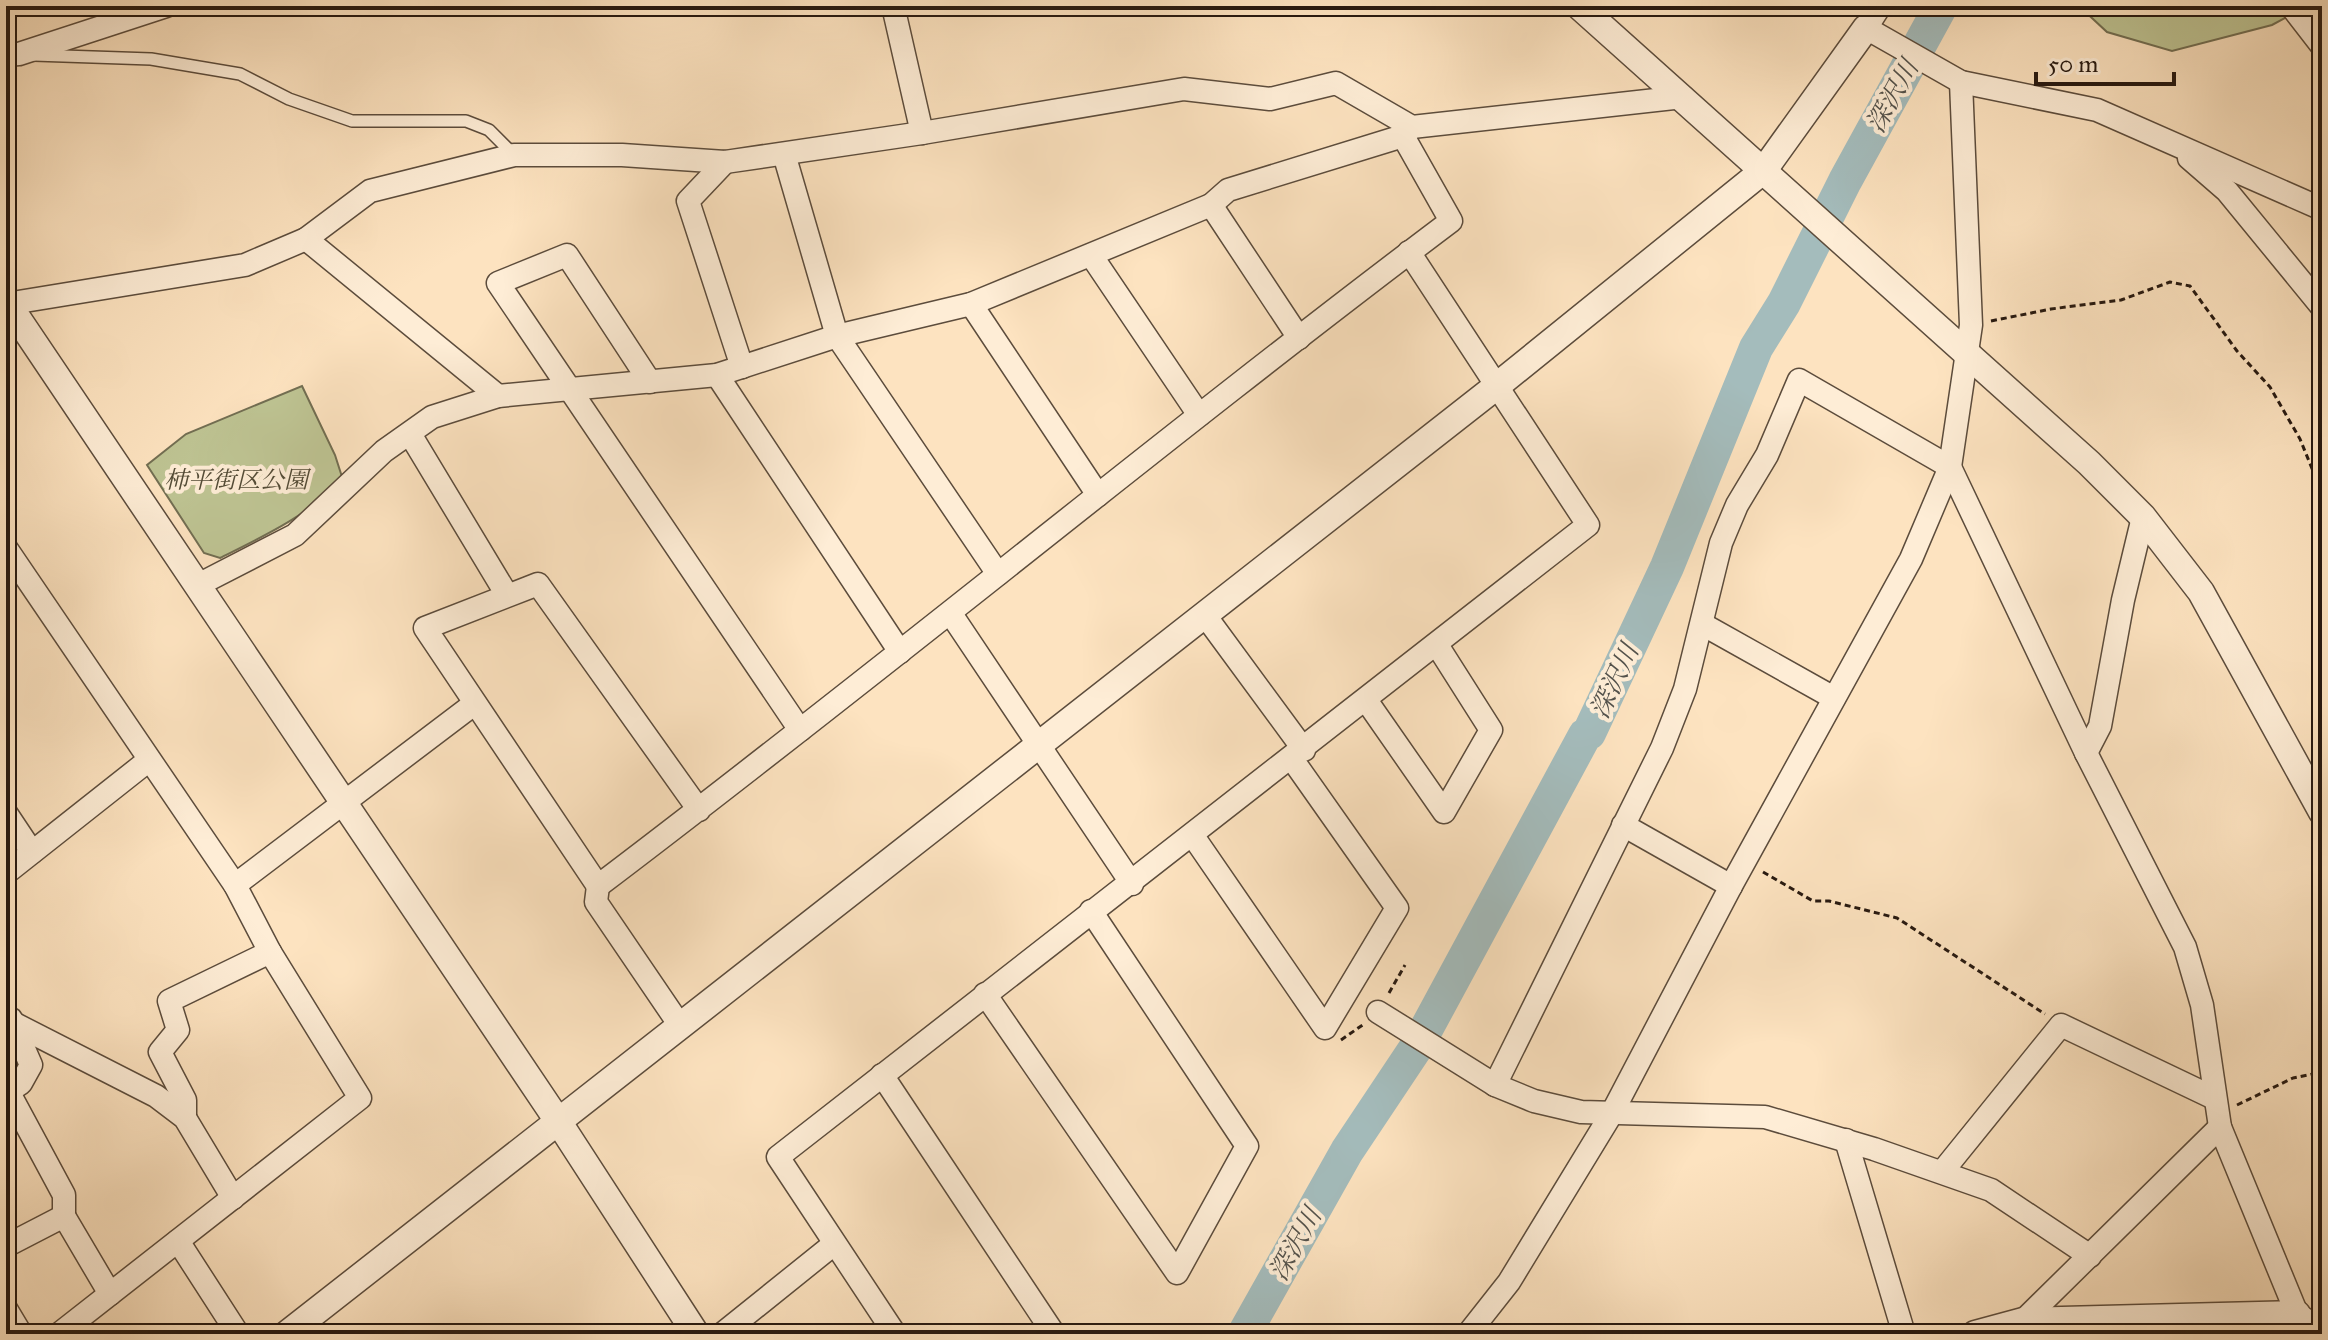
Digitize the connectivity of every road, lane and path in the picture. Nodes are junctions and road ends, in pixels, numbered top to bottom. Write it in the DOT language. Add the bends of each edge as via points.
graph roads {
  1 [pos="166,6"];
  2 [pos="893,6"];
  3 [pos="1579,6"];
  4 [pos="2291,6"];
  5 [pos="1871,21"];
  6 [pos="2322,46"];
  7 [pos="13,54"];
  8 [pos="1960,81"];
  9 [pos="1683,97"];
  10 [pos="1408,132"];
  11 [pos="922,133"];
  12 [pos="2173,144"];
  13 [pos="784,154"];
  14 [pos="514,155"];
  15 [pos="725,162"];
  16 [pos="1764,170"];
  17 [pos="1211,205"];
  18 [pos="2322,209"];
  19 [pos="306,239"];
  20 [pos="1409,252"];
  21 [pos="1091,255"];
  22 [pos="7,303"];
  23 [pos="971,304"];
  24 [pos="2322,307"];
  25 [pos="1971,325"];
  26 [pos="837,336"];
  27 [pos="1299,338"];
  28 [pos="1965,352"];
  29 [pos="742,367"];
  30 [pos="717,375"];
  31 [pos="650,382"];
  32 [pos="1498,385"];
  33 [pos="570,391"];
  34 [pos="498,396"];
  35 [pos="1199,415"];
  36 [pos="410,434"];
  37 [pos="1950,467"];
  38 [pos="2322,493"];
  39 [pos="1098,495"];
  40 [pos="2143,517"];
  41 [pos="6,548"];
  42 [pos="998,574"];
  43 [pos="198,585"];
  44 [pos="507,595"];
  45 [pos="951,614"];
  46 [pos="1204,614"];
  47 [pos="1702,624"];
  48 [pos="1437,645"];
  49 [pos="900,652"];
  50 [pos="1834,698"];
  51 [pos="1366,700"];
  52 [pos="474,704"];
  53 [pos="800,730"];
  54 [pos="1037,745"];
  55 [pos="2086,753"];
  56 [pos="1298,754"];
  57 [pos="149,760"];
  58 [pos="344,802"];
  59 [pos="699,810"];
  60 [pos="2322,812"];
  61 [pos="6,813"];
  62 [pos="1623,825"];
  63 [pos="1193,836"];
  64 [pos="32,852"];
  65 [pos="1745,861"];
  66 [pos="6,873"];
  67 [pos="1132,884"];
  68 [pos="235,885"];
  69 [pos="598,886"];
  70 [pos="1731,886"];
  71 [pos="1091,911"];
  72 [pos="270,952"];
  73 [pos="985,994"];
  74 [pos="1378,1012"];
  75 [pos="10,1018"];
  76 [pos="2061,1025"];
  77 [pos="681,1027"];
  78 [pos="2322,1072"];
  79 [pos="882,1075"];
  80 [pos="1495,1085"];
  81 [pos="7,1092"];
  82 [pos="1612,1113"];
  83 [pos="2217,1113"];
  84 [pos="185,1118"];
  85 [pos="558,1121"];
  86 [pos="1846,1140"];
  87 [pos="1942,1172"];
  88 [pos="233,1198"];
  89 [pos="64,1216"];
  90 [pos="178,1241"];
  91 [pos="834,1244"];
  92 [pos="6,1246"];
  93 [pos="2090,1256"];
  94 [pos="110,1294"];
  95 [pos="6,1309"];
  96 [pos="2297,1314"];
  97 [pos="2023,1321"];
  98 [pos="2322,1330"];
  99 [pos="21,1334"];
  100 [pos="59,1334"];
  101 [pos="238,1334"];
  102 [pos="287,1334"];
  103 [pos="696,1334"];
  104 [pos="722,1334"];
  105 [pos="895,1334"];
  106 [pos="1054,1334"];
  107 [pos="1468,1334"];
  108 [pos="1904,1334"];
  109 [pos="1975,1334"];
  1 -- 7 [label="street"];
  2 -- 11 [label="street"];
  3 -- 9 [label="street"];
  4 -- 6 [label="street"];
  5 -- 8 [label="street"];
  5 -- 16 [label="street"];
  7 -- 14 [label="lane" via="151,59 240,74 289,99 352,121 466,121 489,130"];
  8 -- 12 [label="street" via="2097,110"];
  8 -- 25 [label="street"];
  9 -- 10 [label="street"];
  9 -- 16 [label="street"];
  10 -- 11 [label="street" via="1336,83 1270,99 1184,89"];
  10 -- 17 [label="street" via="1228,190"];
  10 -- 20 [label="street" via="1451,221"];
  11 -- 13 [label="street"];
  12 -- 18 [label="street"];
  12 -- 24 [label="street" via="2227,191"];
  13 -- 15 [label="street"];
  13 -- 26 [label="street"];
  14 -- 15 [label="street"];
  14 -- 19 [label="street" via="370,191"];
  15 -- 29 [label="street" via="688,201"];
  16 -- 28 [label="street"];
  16 -- 32 [label="street"];
  17 -- 21 [label="street"];
  17 -- 27 [label="street"];
  19 -- 22 [label="street" via="245,265"];
  19 -- 34 [label="street"];
  20 -- 27 [label="street"];
  20 -- 32 [label="street"];
  21 -- 23 [label="street"];
  21 -- 35 [label="street"];
  22 -- 43 [label="street"];
  23 -- 26 [label="street"];
  23 -- 39 [label="street"];
  25 -- 28 [label="street"];
  25 -- 38 [label="path" via="2121,300 2170,282 2190,286 2270,387 2300,439"];
  26 -- 29 [label="street"];
  26 -- 42 [label="street"];
  27 -- 35 [label="street"];
  28 -- 37 [label="street"];
  28 -- 40 [label="street"];
  29 -- 30 [label="street"];
  30 -- 31 [label="street"];
  30 -- 49 [label="street"];
  31 -- 33 [label="street"];
  31 -- 33 [label="street" via="567,255 498,283"];
  32 -- 46 [label="street"];
  32 -- 48 [label="street" via="1588,525"];
  33 -- 34 [label="street"];
  33 -- 53 [label="street"];
  34 -- 36 [label="street" via="432,417"];
  35 -- 39 [label="street"];
  36 -- 43 [label="street" via="384,451 295,535"];
  36 -- 44 [label="street"];
  37 -- 47 [label="street" via="1799,380 1721,543"];
  37 -- 50 [label="street" via="1911,559"];
  37 -- 55 [label="street"];
  39 -- 42 [label="street"];
  40 -- 55 [label="street" via="2100,726"];
  40 -- 60 [label="street" via="2201,592"];
  41 -- 57 [label="street"];
  42 -- 45 [label="street"];
  43 -- 58 [label="street"];
  44 -- 52 [label="street" via="425,628"];
  44 -- 59 [label="street" via="538,584"];
  45 -- 49 [label="street"];
  45 -- 54 [label="street"];
  46 -- 54 [label="street"];
  46 -- 56 [label="street"];
  47 -- 50 [label="street"];
  47 -- 62 [label="street" via="1662,748"];
  48 -- 51 [label="street"];
  48 -- 51 [label="street" via="1491,730 1444,812"];
  49 -- 53 [label="street"];
  50 -- 65 [label="street"];
  51 -- 56 [label="street"];
  52 -- 58 [label="street"];
  52 -- 69 [label="street"];
  53 -- 59 [label="street"];
  54 -- 67 [label="street"];
  54 -- 77 [label="street"];
  55 -- 83 [label="street" via="2185,947 2202,1005"];
  56 -- 63 [label="street"];
  56 -- 63 [label="street" via="1397,908 1325,1028"];
  57 -- 64 [label="street"];
  57 -- 68 [label="street"];
  58 -- 68 [label="street"];
  58 -- 85 [label="street"];
  59 -- 69 [label="street"];
  61 -- 64 [label="street"];
  62 -- 70 [label="street"];
  62 -- 80 [label="street"];
  63 -- 67 [label="street"];
  64 -- 66 [label="street"];
  65 -- 70 [label="street"];
  65 -- 76 [label="path" via="1813,901 1897,918"];
  67 -- 71 [label="street"];
  68 -- 72 [label="street"];
  69 -- 77 [label="street" via="596,902"];
  70 -- 82 [label="street"];
  71 -- 73 [label="street"];
  71 -- 73 [label="street" via="1247,1146 1177,1273"];
  72 -- 84 [label="street" via="169,1001 178,1030 160,1052 185,1100"];
  72 -- 88 [label="street" via="360,1098"];
  73 -- 79 [label="street"];
  74 -- 80 [label="street"];
  75 -- 81 [label="street" via="31,1065 21,1083"];
  75 -- 84 [label="street" via="156,1096"];
  76 -- 83 [label="street"];
  76 -- 87 [label="street"];
  77 -- 85 [label="street"];
  78 -- 83 [label="path" via="2293,1078"];
  79 -- 91 [label="street" via="778,1157"];
  79 -- 106 [label="street"];
  80 -- 82 [label="street" via="1534,1101"];
  81 -- 89 [label="street" via="64,1195"];
  82 -- 86 [label="street" via="1765,1117"];
  82 -- 107 [label="street" via="1509,1282"];
  83 -- 93 [label="street"];
  83 -- 96 [label="street"];
  84 -- 88 [label="street"];
  85 -- 102 [label="street"];
  85 -- 103 [label="street"];
  86 -- 87 [label="street"];
  86 -- 108 [label="street"];
  87 -- 93 [label="street" via="1991,1190"];
  88 -- 90 [label="street"];
  89 -- 92 [label="street"];
  89 -- 94 [label="street"];
  90 -- 94 [label="street"];
  90 -- 101 [label="street"];
  91 -- 104 [label="street"];
  91 -- 105 [label="street"];
  93 -- 97 [label="street"];
  94 -- 100 [label="street"];
  95 -- 99 [label="street"];
  96 -- 97 [label="street"];
  96 -- 98 [label="street"];
  97 -- 109 [label="street"];
}
